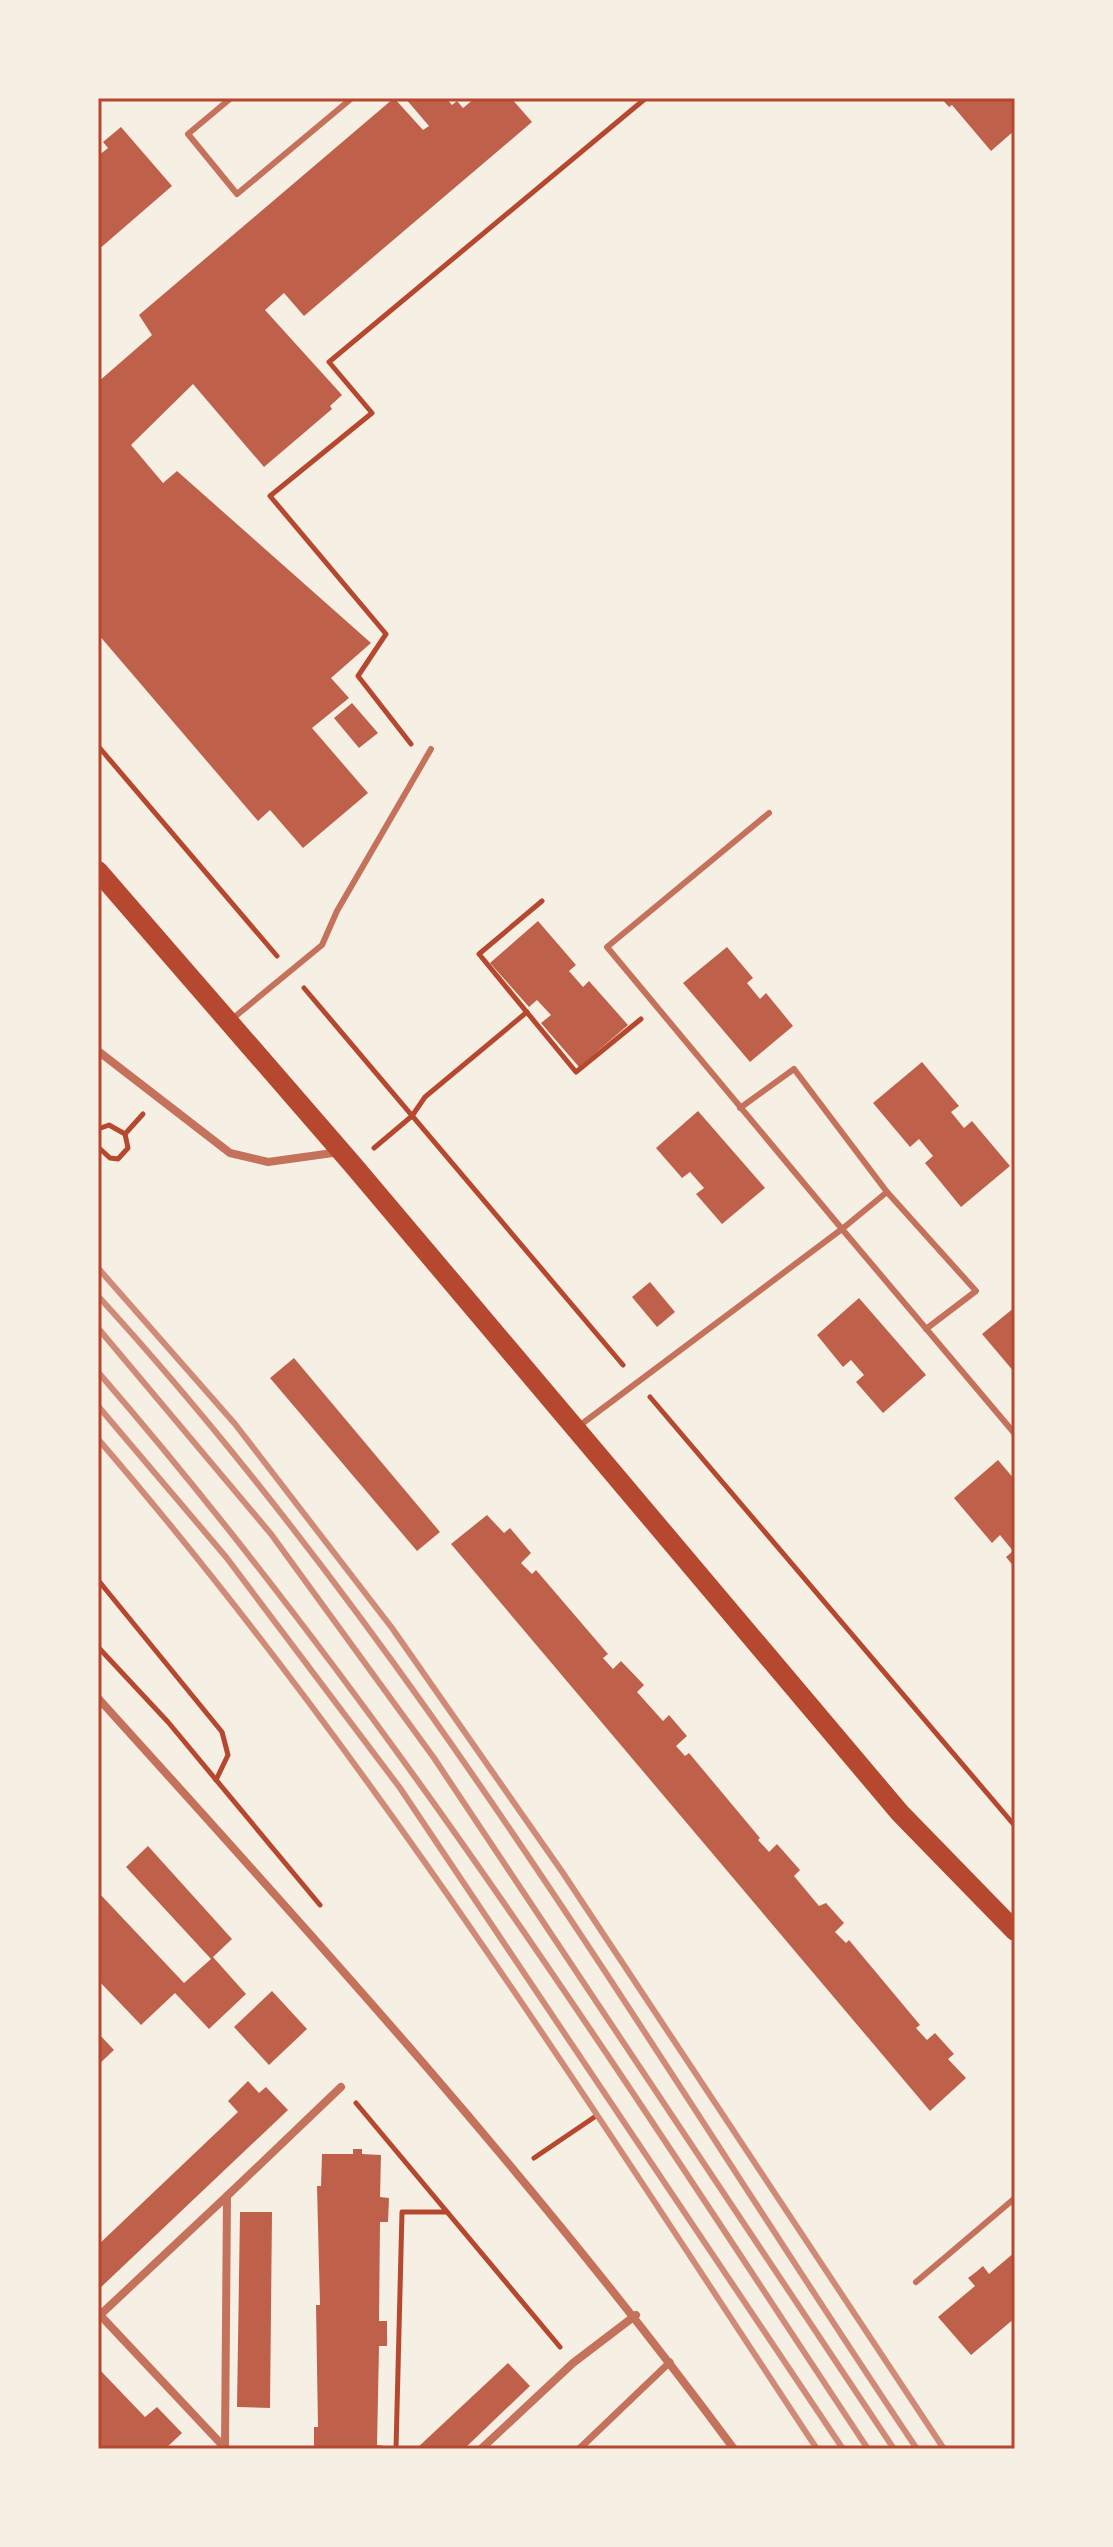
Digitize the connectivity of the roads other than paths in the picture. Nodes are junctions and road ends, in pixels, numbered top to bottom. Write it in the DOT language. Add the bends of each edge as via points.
graph roads {
  1 [pos="231,98"];
  2 [pos="352,98"];
  3 [pos="431,749"];
  4 [pos="769,813"];
  5 [pos="98,871"];
  6 [pos="229,1021"];
  7 [pos="98,1051"];
  8 [pos="740,1108"];
  9 [pos="341,1151"];
  10 [pos="887,1192"];
  11 [pos="842,1229"];
  12 [pos="926,1329"];
  13 [pos="576,1429"];
  14 [pos="1015,1434"];
  15 [pos="98,1698"];
  16 [pos="987,1900"];
  17 [pos="1015,1915"];
  18 [pos="1015,1931"];
  19 [pos="341,2087"];
  20 [pos="227,2196"];
  21 [pos="1015,2198"];
  22 [pos="916,2282"];
  23 [pos="636,2315"];
  24 [pos="670,2362"];
  25 [pos="225,2449"];
  26 [pos="481,2449"];
  27 [pos="579,2449"];
  28 [pos="734,2449"];
  1 -- 2 [label="lane" via="188,134 237,194"];
  3 -- 6 [label="lane" via="322,945"];
  4 -- 8 [label="lane" via="607,947"];
  5 -- 6 [label="main road"];
  6 -- 9 [label="main road"];
  7 -- 9 [label="street" via="230,1153 268,1162"];
  8 -- 10 [label="lane" via="794,1069"];
  8 -- 11 [label="lane"];
  9 -- 13 [label="main road"];
  10 -- 11 [label="lane"];
  10 -- 12 [label="lane" via="976,1291"];
  11 -- 12 [label="lane"];
  11 -- 13 [label="lane"];
  12 -- 14 [label="lane"];
  13 -- 16 [label="main road" via="900,1813"];
  15 -- 23 [label="street" via="308,1930"];
  16 -- 17 [label="main road"];
  16 -- 18 [label="main road"];
  19 -- 20 [label="street"];
  20 -- 25 [label="street"];
  20 -- 25 [label="street" via="100,2315"];
  21 -- 22 [label="lane"];
  23 -- 24 [label="street"];
  23 -- 26 [label="street" via="573,2363"];
  24 -- 27 [label="street"];
  24 -- 28 [label="street"];
}
